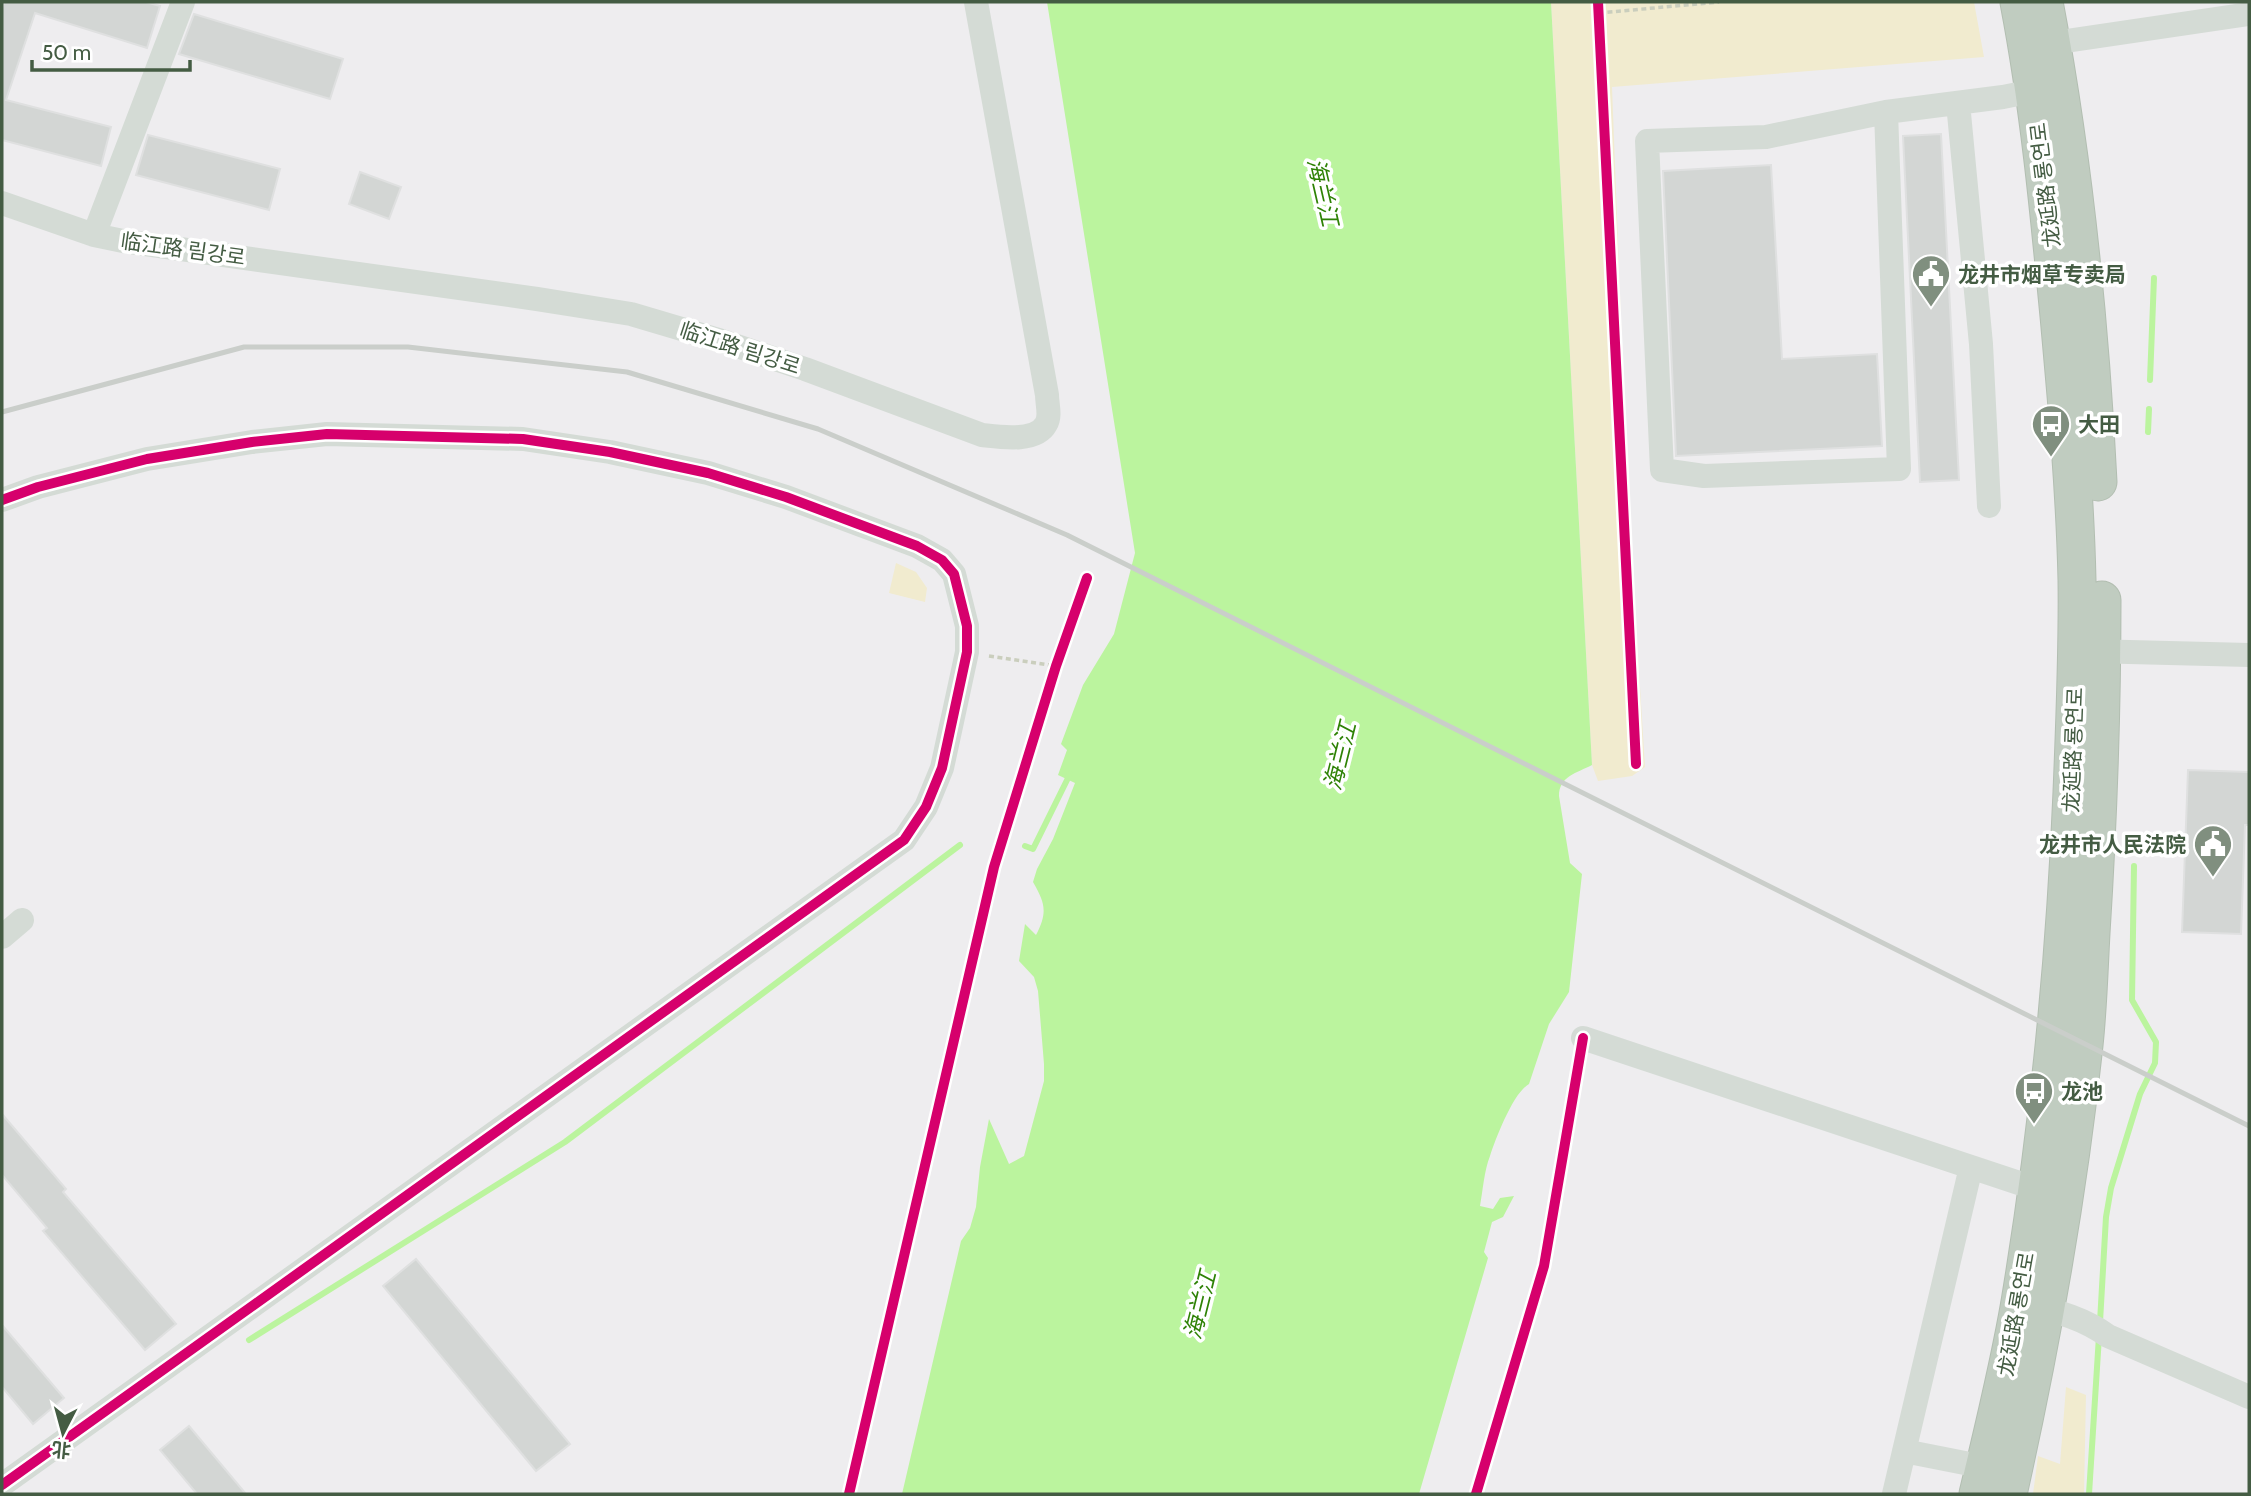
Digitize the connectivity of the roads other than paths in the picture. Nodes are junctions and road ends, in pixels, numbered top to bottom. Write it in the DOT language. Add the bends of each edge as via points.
graph roads {
  1 [pos="183,2"];
  2 [pos="976,2"];
  3 [pos="2019,2"];
  4 [pos="2045,2"];
  5 [pos="2249,15"];
  6 [pos="2039,44"];
  7 [pos="2046,88"];
  8 [pos="1958,103"];
  9 [pos="1886,112"];
  10 [pos="2,202"];
  11 [pos="94,234"];
  12 [pos="2,500"];
  13 [pos="1989,506"];
  14 [pos="2089,651"];
  15 [pos="2249,655"];
  16 [pos="22,920"];
  17 [pos="2,937"];
  18 [pos="1583,1038"];
  19 [pos="1971,1167"];
  20 [pos="2037,1189"];
  21 [pos="2033,1307"];
  22 [pos="2249,1397"];
  23 [pos="1904,1451"];
  24 [pos="2,1485"];
  25 [pos="1990,1485"];
  26 [pos="1894,1494"];
  1 -- 11 [label="street"];
  2 -- 11 [label="street, 临江路 림강로" via="1046,395 1046,426 1035,434 1011,439 982,435 805,369 631,314"];
  3 -- 6 [label="highway, 龙延路 룡연로"];
  4 -- 6 [label="highway, 龙延路 룡연로"];
  5 -- 6 [label="street"];
  6 -- 7 [label="highway, 龙延路 룡연로"];
  7 -- 8 [label="street"];
  7 -- 14 [label="highway, 龙延路 룡연로" via="2049,205 2071,445 2077,582"];
  8 -- 9 [label="street"];
  8 -- 13 [label="street" via="1981,344"];
  9 -- 9 [label="street" via="1766,136 1647,141 1662,470 1704,476 1899,469"];
  10 -- 11 [label="street, 临江路 림강로"];
  12 -- 24 [label="street" via="147,459 327,433 523,439 610,452 721,477 917,546 942,560 954,574 967,626 967,652 942,768 926,807 904,840"];
  14 -- 15 [label="street"];
  14 -- 20 [label="highway, 龙延路 룡연로" via="2056,1030"];
  14 -- 21 [label="highway, 龙延路 룡연로" via="2096,856 2084,1044 2065,1189"];
  16 -- 17 [label="street"];
  18 -- 19 [label="street"];
  19 -- 20 [label="street"];
  19 -- 23 [label="street"];
  20 -- 21 [label="highway, 龙延路 룡연로"];
  21 -- 22 [label="street" via="2101,1331"];
  21 -- 25 [label="highway, 龙延路 룡연로"];
  23 -- 25 [label="street"];
  23 -- 26 [label="street"];
}
